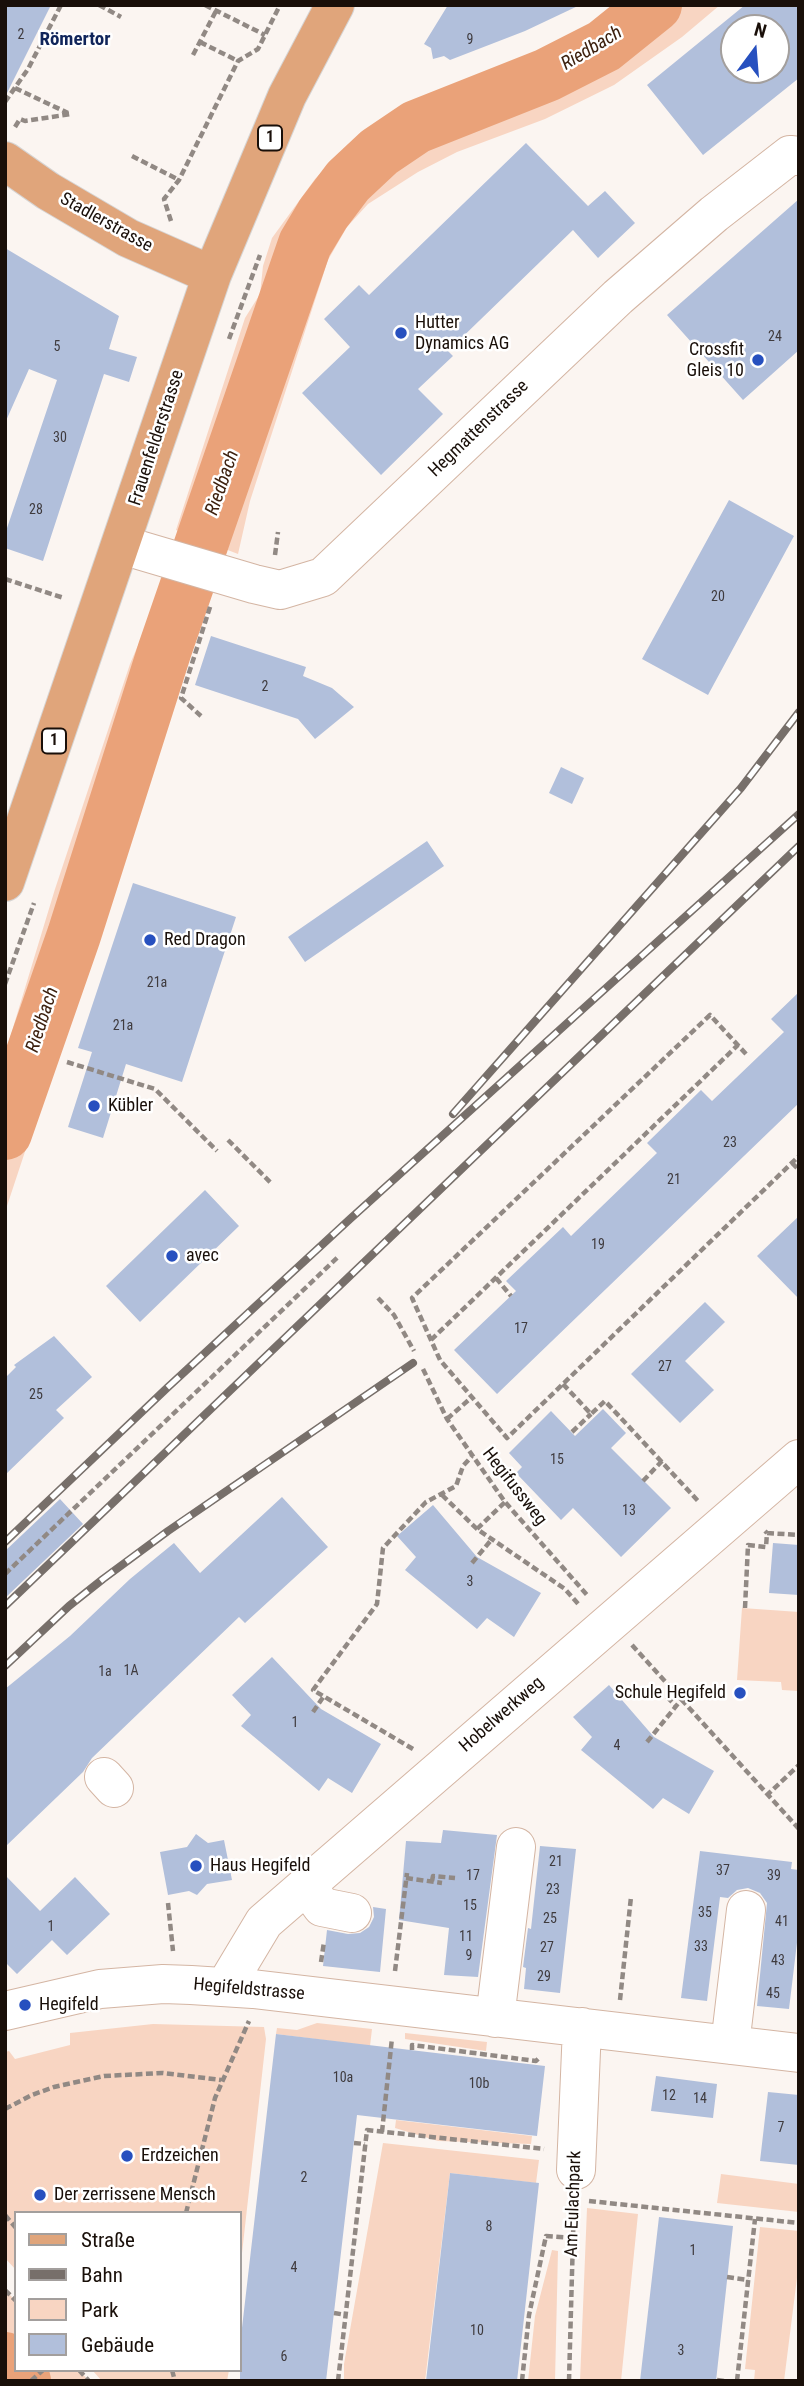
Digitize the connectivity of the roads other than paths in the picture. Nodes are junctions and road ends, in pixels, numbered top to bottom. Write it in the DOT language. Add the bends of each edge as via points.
graph roads {
  1 [pos="335,5"];
  2 [pos="10,144"];
  3 [pos="799,156"];
  4 [pos="212,275"];
  5 [pos="122,545"];
  6 [pos="5,882"];
  7 [pos="799,1459"];
  8 [pos="516,1847"];
  9 [pos="306,1885"];
  10 [pos="746,1910"];
  11 [pos="352,1913"];
  12 [pos="239,1988"];
  13 [pos="5,2011"];
  14 [pos="495,2018"];
  15 [pos="582,2027"];
  16 [pos="730,2045"];
  17 [pos="799,2053"];
  18 [pos="575,2174"];
  1 -- 4 [label="main road, Frauenfelderstrasse / 1" via="287,96"];
  2 -- 4 [label="main road, Stadlerstrasse" via="58,197 128,238"];
  3 -- 5 [label="street, Hegmattenstrasse" via="790,155 714,214 618,297 323,577 280,590"];
  4 -- 5 [label="main road, Frauenfelderstrasse / 1"];
  5 -- 6 [label="main road, Frauenfelderstrasse / 1"];
  7 -- 9 [label="street, Hobelwerkweg"];
  8 -- 14 [label="street"];
  9 -- 11 [label="street" via="322,1907"];
  9 -- 12 [label="street, Hobelwerkweg" via="264,1922"];
  10 -- 16 [label="street"];
  12 -- 13 [label="street, Hegifeldstrasse" via="163,1984 111,1988"];
  12 -- 14 [label="street, Hegifeldstrasse"];
  14 -- 15 [label="street, Hegifeldstrasse"];
  15 -- 16 [label="street, Hegifeldstrasse"];
  15 -- 18 [label="street, Am Eulachpark"];
  16 -- 17 [label="street, Hegifeldstrasse"];
}
